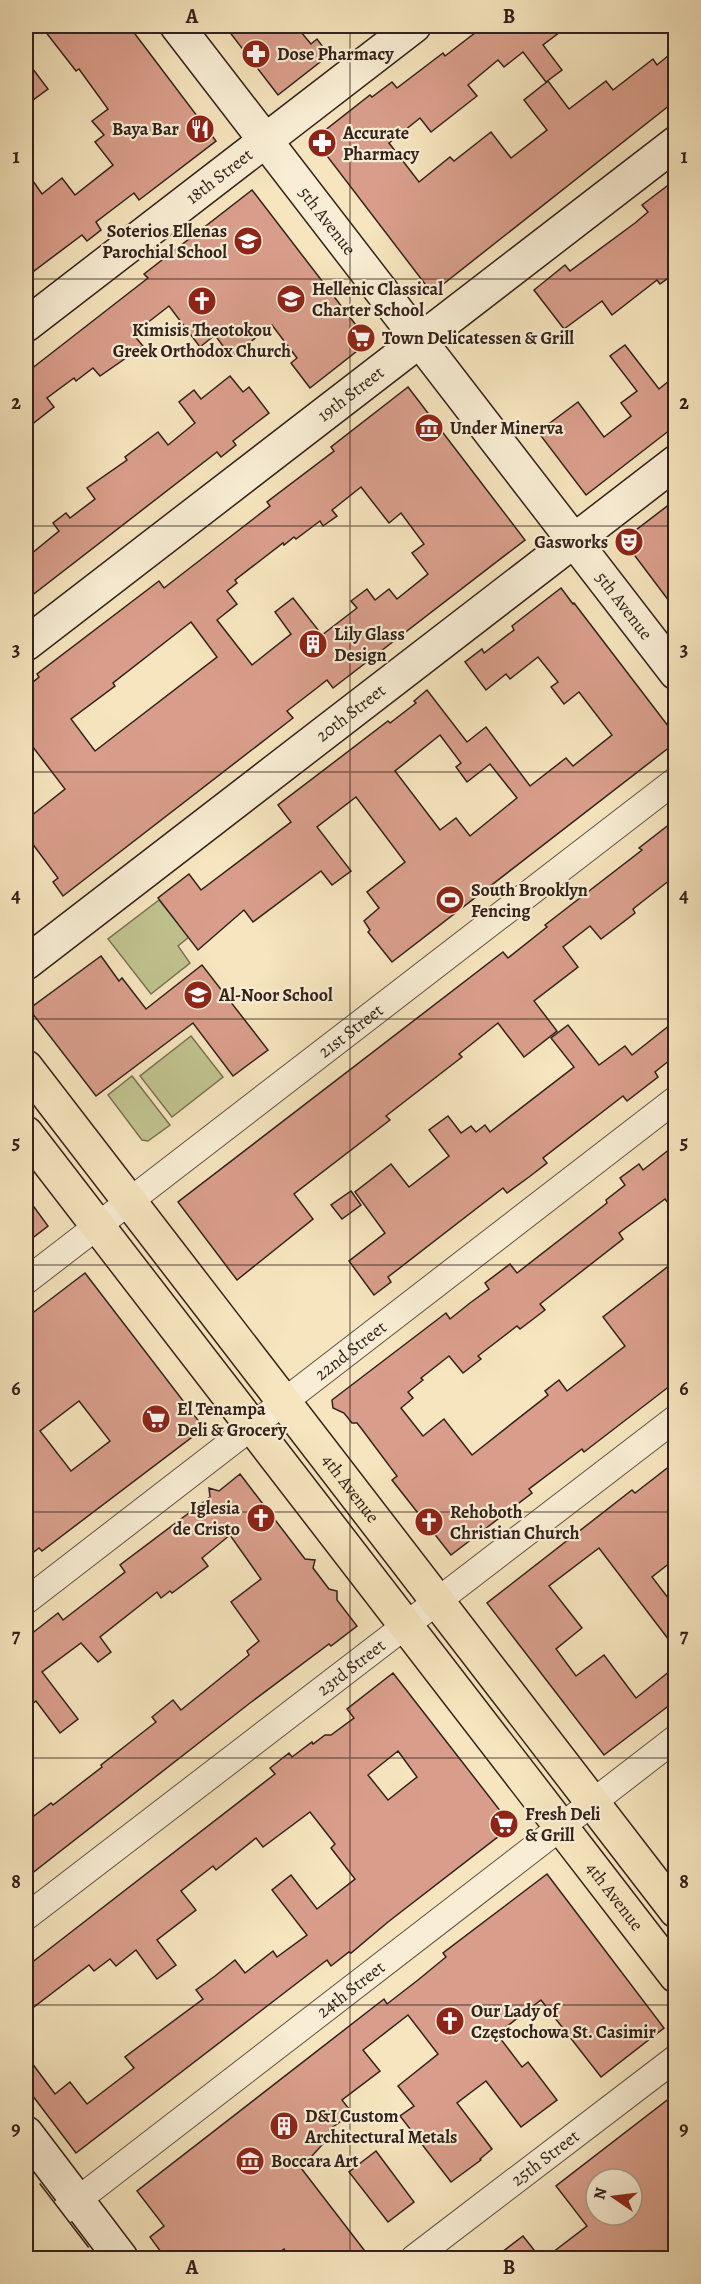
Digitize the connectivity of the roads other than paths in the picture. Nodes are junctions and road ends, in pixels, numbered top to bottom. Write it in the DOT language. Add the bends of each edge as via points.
graph roads {
  1 [pos="177,26"];
  2 [pos="414,26"];
  3 [pos="266,140"];
  4 [pos="675,143"];
  5 [pos="26,325"];
  6 [pos="420,340"];
  7 [pos="675,462"];
  8 [pos="574,540"];
  9 [pos="26,644"];
  10 [pos="675,672"];
  11 [pos="675,780"];
  12 [pos="26,963"];
  13 [pos="26,1067"];
  14 [pos="675,1100"];
  15 [pos="26,1133"];
  16 [pos="129,1200"];
  17 [pos="97,1225"];
  18 [pos="26,1281"];
  19 [pos="283,1402"];
  20 [pos="675,1418"];
  21 [pos="251,1426"];
  22 [pos="26,1601"];
  23 [pos="437,1602"];
  24 [pos="405,1626"];
  25 [pos="675,1738"];
  26 [pos="592,1803"];
  27 [pos="560,1827"];
  28 [pos="675,1911"];
  29 [pos="26,1917"];
  30 [pos="675,1976"];
  31 [pos="675,2058"];
  32 [pos="26,2133"];
  33 [pos="26,2194"];
  34 [pos="76,2201"];
  35 [pos="26,2238"];
  36 [pos="43,2259"];
  37 [pos="75,2259"];
  38 [pos="121,2259"];
  39 [pos="414,2259"];
  1 -- 3 [label="main road, 5th Avenue"];
  2 -- 3 [label="main road, 18th Street"];
  3 -- 5 [label="main road, 18th Street"];
  3 -- 6 [label="main road, 5th Avenue"];
  4 -- 6 [label="main road, 19th Street"];
  6 -- 8 [label="main road, 5th Avenue"];
  6 -- 9 [label="main road, 19th Street"];
  7 -- 8 [label="main road, 20th Street"];
  8 -- 10 [label="main road, 5th Avenue"];
  8 -- 12 [label="main road, 20th Street"];
  11 -- 16 [label="street, 21st Street"];
  13 -- 16 [label="main road, 4th Avenue"];
  14 -- 19 [label="street, 22nd Street"];
  15 -- 17 [label="main road, 4th Avenue"];
  16 -- 17 [label="street, 21st Street"];
  16 -- 19 [label="main road, 4th Avenue"];
  17 -- 18 [label="street, 21st Street"];
  17 -- 21 [label="main road, 4th Avenue"];
  19 -- 21 [label="street, 22nd Street"];
  19 -- 23 [label="main road, 4th Avenue"];
  20 -- 23 [label="street, 23rd Street"];
  21 -- 22 [label="street, 22nd Street"];
  21 -- 24 [label="main road, 4th Avenue"];
  23 -- 24 [label="street, 23rd Street"];
  23 -- 26 [label="main road, 4th Avenue"];
  24 -- 27 [label="main road, 4th Avenue"];
  24 -- 29 [label="street, 23rd Street"];
  25 -- 26 [label="street, 24th Street"];
  26 -- 27 [label="street, 24th Street"];
  26 -- 28 [label="main road, 4th Avenue"];
  27 -- 30 [label="main road, 4th Avenue"];
  27 -- 34 [label="street, 24th Street"];
  31 -- 39 [label="street, 25th Street"];
  32 -- 34 [label="main road"];
  33 -- 37 [label="main road, bridge"];
  34 -- 35 [label="street, 24th Street"];
  34 -- 38 [label="main road"];
  35 -- 36 [label="main road, bridge"];
}
